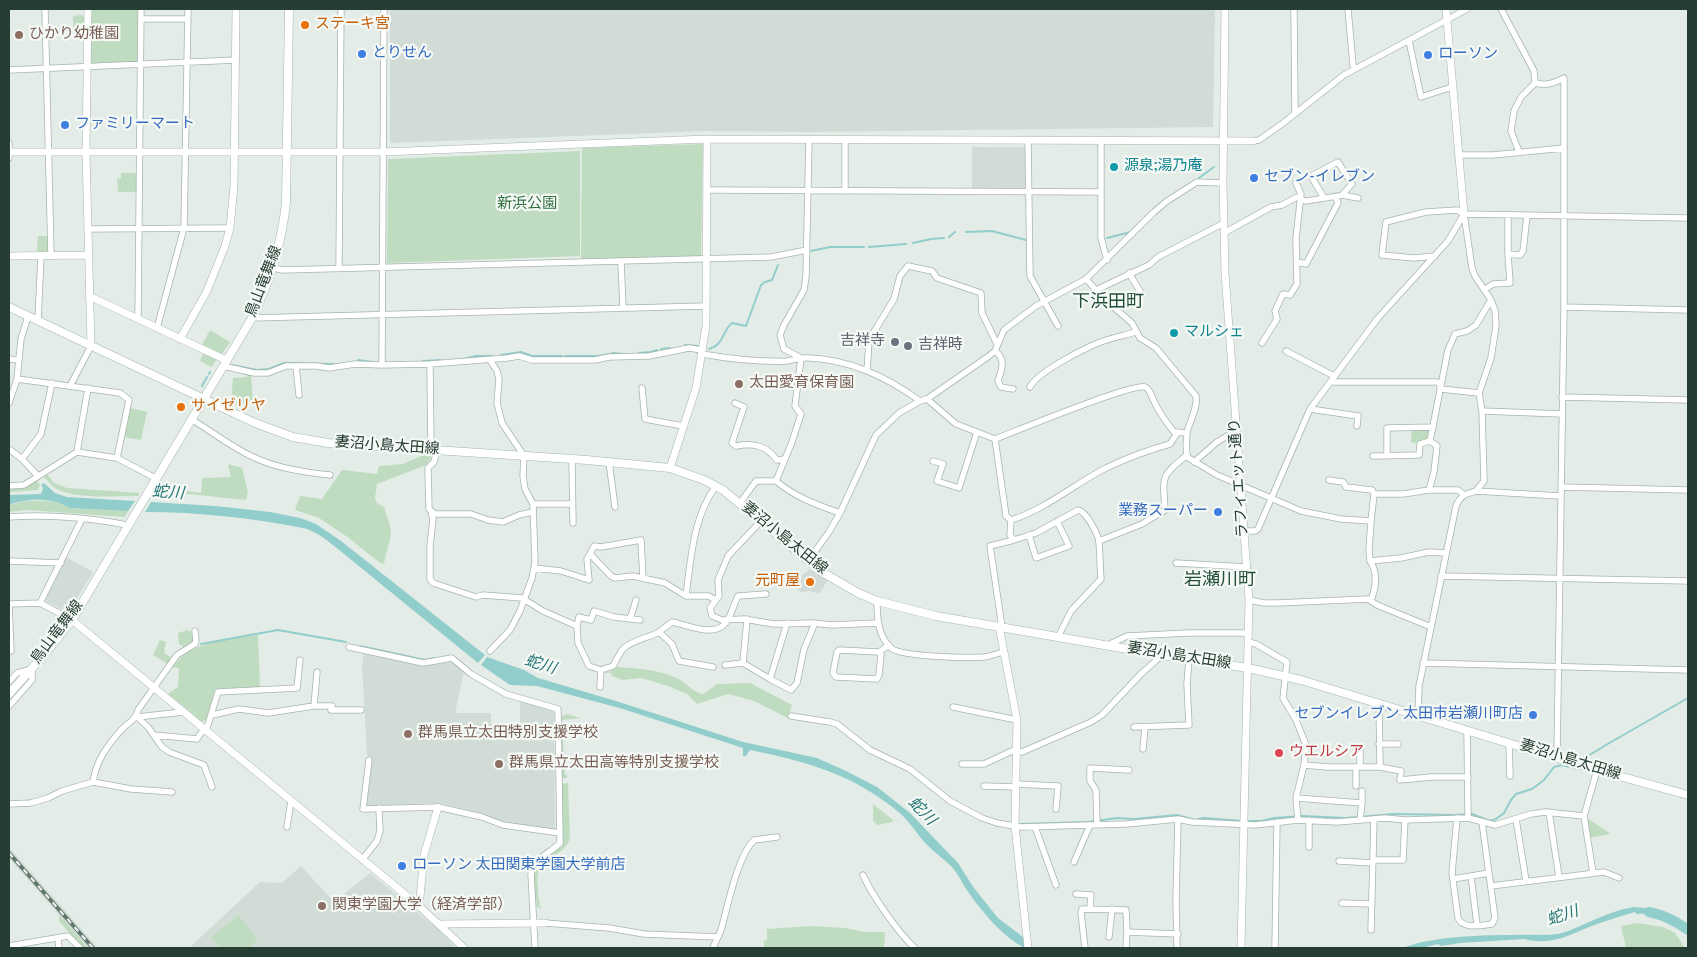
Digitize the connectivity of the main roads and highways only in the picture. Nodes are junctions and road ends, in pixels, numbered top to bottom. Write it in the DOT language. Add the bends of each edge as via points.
graph roads {
  1 [pos="289,9"];
  2 [pos="9,307"];
  3 [pos="203,399"];
  4 [pos="9,694"];
  5 [pos="1688,795"];
  1 -- 3 [label="main road, 鳥山竜舞線" via="283,229 273,268 252,318"];
  2 -- 3 [label="main road, 妻沼小島太田線"];
  3 -- 4 [label="main road, 鳥山竜舞線" via="72,620"];
  3 -- 5 [label="main road, 妻沼小島太田線" via="255,423 306,440 670,468 716,486 808,562 877,601 922,613 1285,676"];
}
